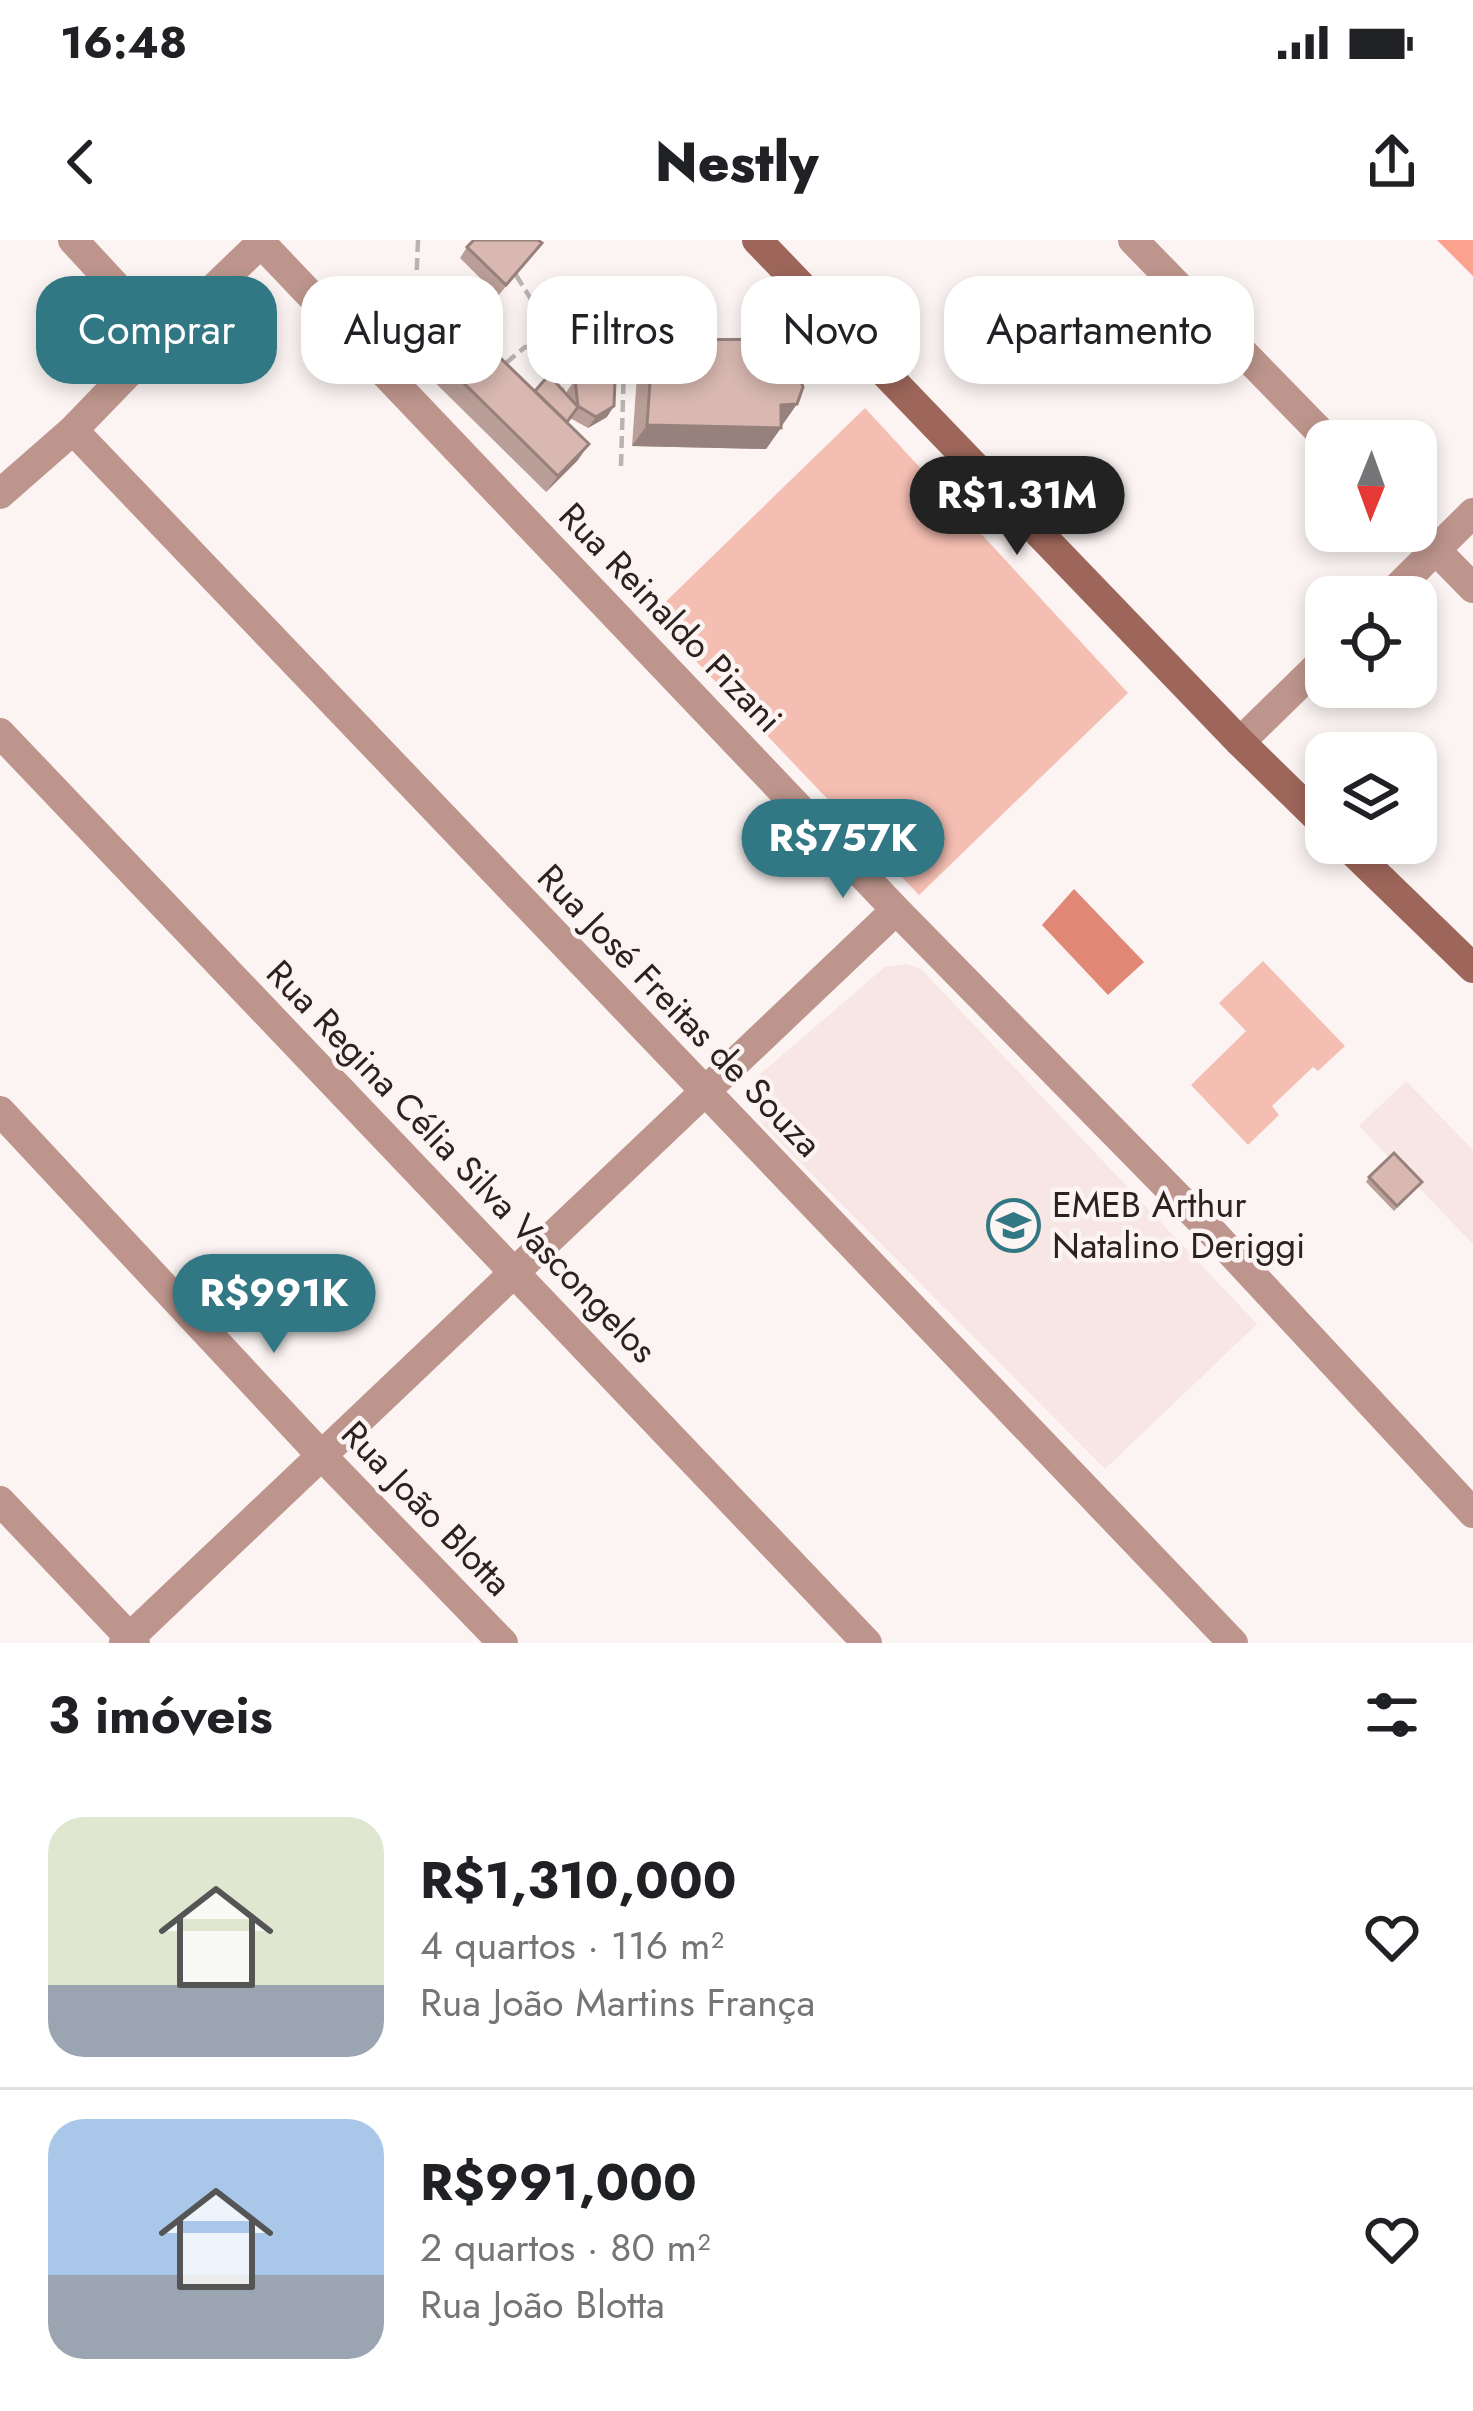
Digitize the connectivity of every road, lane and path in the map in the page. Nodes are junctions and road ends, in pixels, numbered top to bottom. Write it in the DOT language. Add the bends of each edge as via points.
graph roads {
  1 [pos="73,240"];
  2 [pos="418,240"];
  3 [pos="757,240"];
  4 [pos="1133,240"];
  5 [pos="262,241"];
  6 [pos="515,274"];
  7 [pos="107,276"];
  8 [pos="226,276"];
  9 [pos="417,276"];
  10 [pos="527,293"];
  11 [pos="527,347"];
  12 [pos="506,363"];
  13 [pos="118,384"];
  14 [pos="562,384"];
  15 [pos="624,384"];
  16 [pos="562,393"];
  17 [pos="1309,420"];
  18 [pos="73,430"];
  19 [pos="621,466"];
  20 [pos="0,494"];
  21 [pos="1473,514"];
  22 [pos="1437,534"];
  23 [pos="1437,551"];
  24 [pos="1473,588"];
  25 [pos="1305,679"];
  26 [pos="0,733"];
  27 [pos="1240,742"];
  28 [pos="1305,805"];
  29 [pos="1366,864"];
  30 [pos="896,910"];
  31 [pos="1473,968"];
  32 [pos="704,1092"];
  33 [pos="0,1111"];
  34 [pos="515,1272"];
  35 [pos="321,1455"];
  36 [pos="0,1501"];
  37 [pos="1473,1513"];
  38 [pos="130,1641"];
  39 [pos="503,1643"];
  40 [pos="867,1643"];
  41 [pos="1233,1643"];
  1 -- 7 [label="street"];
  2 -- 9 [label="path"];
  3 -- 27 [label="main road"];
  4 -- 17 [label="street"];
  5 -- 8 [label="street"];
  5 -- 30 [label="street, Rua Reinaldo Pizani"];
  6 -- 10 [label="path"];
  11 -- 12 [label="path"];
  13 -- 18 [label="street"];
  14 -- 16 [label="path"];
  15 -- 19 [label="path"];
  18 -- 20 [label="street"];
  18 -- 32 [label="street, Rua José Freitas de Souza"];
  21 -- 22 [label="street"];
  23 -- 24 [label="street"];
  25 -- 27 [label="street"];
  26 -- 34 [label="street, Rua Regina Célia Silva Vascongelos"];
  27 -- 28 [label="main road"];
  29 -- 31 [label="main road"];
  30 -- 32 [label="street"];
  30 -- 37 [label="street, Rua Reinaldo Pizani"];
  32 -- 34 [label="street"];
  32 -- 41 [label="street, Rua José Freitas de Souza"];
  33 -- 35 [label="street, Rua João Blotta"];
  34 -- 35 [label="street"];
  34 -- 40 [label="street, Rua Regina Célia Silva Vascongelos"];
  35 -- 38 [label="street"];
  35 -- 39 [label="street, Rua João Blotta"];
  36 -- 38 [label="street"];
}
